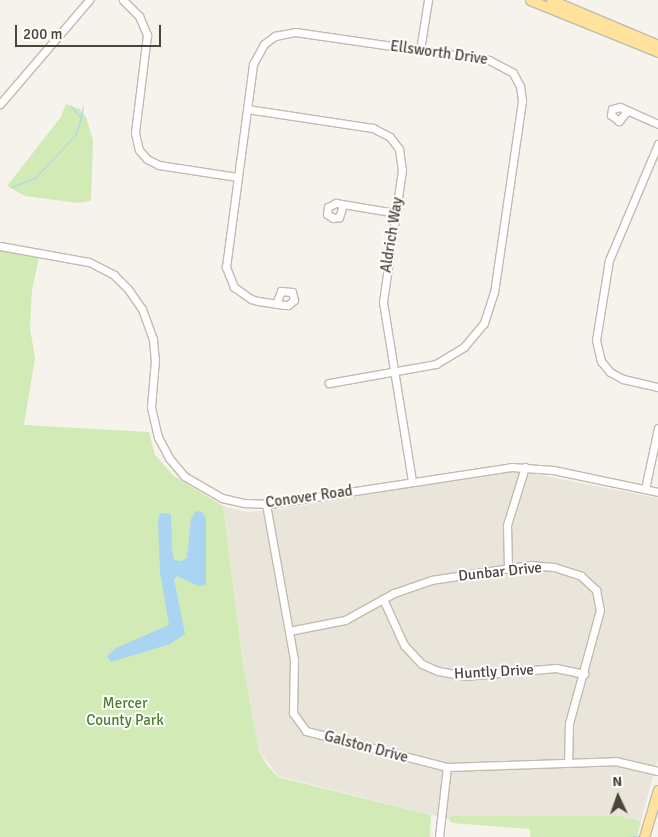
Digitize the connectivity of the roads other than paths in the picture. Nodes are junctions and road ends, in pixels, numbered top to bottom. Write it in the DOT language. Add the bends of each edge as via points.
graph roads {
  1 [pos="89,0"];
  2 [pos="123,0"];
  3 [pos="428,0"];
  4 [pos="530,0"];
  5 [pos="551,0"];
  6 [pos="658,45"];
  7 [pos="420,50"];
  8 [pos="658,52"];
  9 [pos="0,104"];
  10 [pos="247,110"];
  11 [pos="627,111"];
  12 [pos="658,124"];
  13 [pos="658,144"];
  14 [pos="237,177"];
  15 [pos="343,204"];
  16 [pos="396,213"];
  17 [pos="0,246"];
  18 [pos="276,304"];
  19 [pos="394,372"];
  20 [pos="329,383"];
  21 [pos="658,387"];
  22 [pos="658,428"];
  23 [pos="525,467"];
  24 [pos="412,481"];
  25 [pos="645,489"];
  26 [pos="658,492"];
  27 [pos="266,504"];
  28 [pos="508,568"];
  29 [pos="382,599"];
  30 [pos="289,631"];
  31 [pos="584,674"];
  32 [pos="568,763"];
  33 [pos="447,767"];
  34 [pos="658,770"];
  35 [pos="658,790"];
  36 [pos="645,836"];
  37 [pos="440,837"];
  1 -- 9 [label="street"];
  2 -- 14 [label="street" via="139,16 147,34 135,132 139,150 159,165"];
  3 -- 7 [label="street"];
  4 -- 8 [label="main road"];
  5 -- 6 [label="main road"];
  7 -- 10 [label="street, Ellsworth Drive" via="295,32 281,33 264,44 256,57"];
  7 -- 19 [label="street, Ellsworth Drive" via="502,64 517,79 522,100 488,313 472,339 455,354 427,367"];
  10 -- 14 [label="street, Ellsworth Drive"];
  10 -- 16 [label="street, Aldrich Way" via="373,128 385,133 399,149 402,163"];
  11 -- 12 [label="street"];
  13 -- 21 [label="street" via="609,260 596,340 599,355 610,372 623,379"];
  14 -- 18 [label="street, Ellsworth Drive" via="225,260 227,274 234,287 245,296"];
  15 -- 16 [label="street"];
  16 -- 19 [label="street, Aldrich Way" via="383,295"];
  17 -- 27 [label="street, Conover Road" via="89,262 122,282 142,309 151,328 155,360 152,415 158,437 169,458 184,476 211,494 244,504"];
  19 -- 20 [label="street, Ellsworth Drive"];
  19 -- 24 [label="street, Aldrich Way"];
  22 -- 25 [label="street"];
  23 -- 24 [label="street, Conover Road"];
  23 -- 25 [label="street, Conover Road"];
  23 -- 28 [label="street" via="507,525"];
  24 -- 27 [label="street, Conover Road"];
  25 -- 26 [label="street, Conover Road"];
  27 -- 30 [label="street, Galston Drive"];
  28 -- 29 [label="street, Dunbar Drive" via="418,583"];
  28 -- 31 [label="street, Dunbar Drive" via="554,567 581,576 592,585 600,610"];
  29 -- 30 [label="street, Dunbar Drive" via="345,620"];
  29 -- 31 [label="street, Huntly Drive" via="404,645 422,664 438,672 465,676 556,668"];
  30 -- 33 [label="street, Galston Drive" via="295,674 293,713 301,727"];
  31 -- 32 [label="street, Dunbar Drive" via="569,723"];
  32 -- 33 [label="street, Galston Drive"];
  32 -- 34 [label="street, Galston Drive" via="624,762"];
  33 -- 37 [label="street"];
  35 -- 36 [label="main road"];
}
